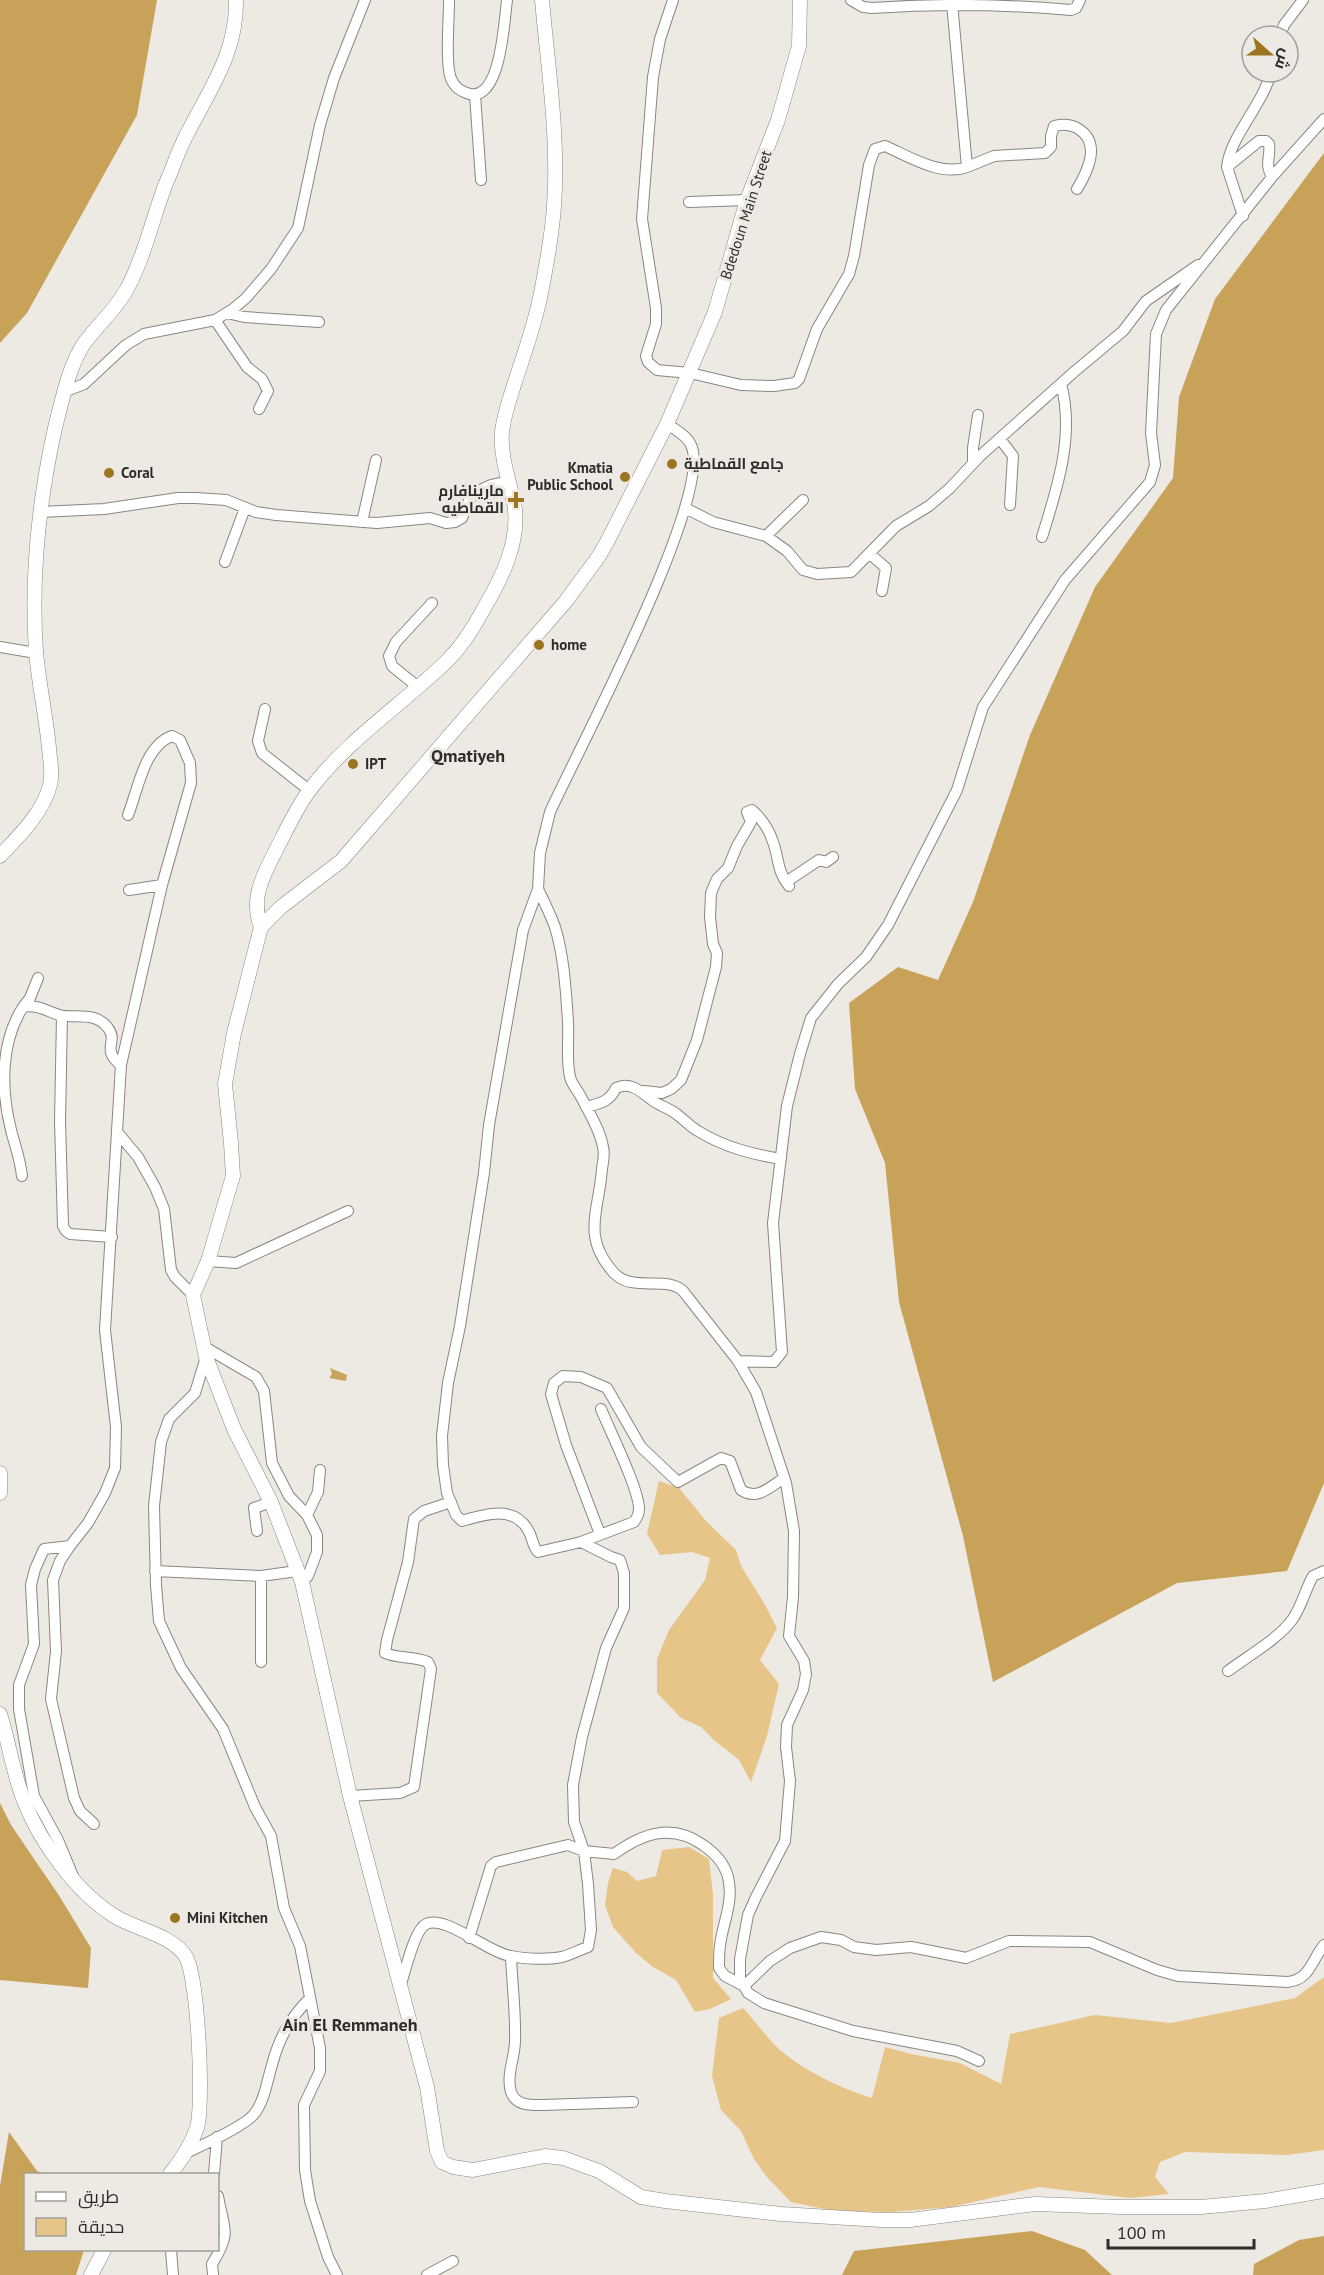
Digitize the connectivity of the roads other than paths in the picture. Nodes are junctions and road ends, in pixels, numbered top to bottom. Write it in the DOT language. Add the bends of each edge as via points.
graph roads {
  1 [pos="236,0"];
  2 [pos="365,0"];
  3 [pos="449,0"];
  4 [pos="507,0"];
  5 [pos="542,0"];
  6 [pos="673,0"];
  7 [pos="800,0"];
  8 [pos="851,0"];
  9 [pos="1080,0"];
  10 [pos="1303,0"];
  11 [pos="952,3"];
  12 [pos="1285,24"];
  13 [pos="1267,84"];
  14 [pos="475,95"];
  15 [pos="1324,119"];
  16 [pos="967,167"];
  17 [pos="1227,167"];
  18 [pos="1272,177"];
  19 [pos="481,180"];
  20 [pos="1077,189"];
  21 [pos="747,200"];
  22 [pos="689,202"];
  23 [pos="1243,216"];
  24 [pos="1204,261"];
  25 [pos="227,313"];
  26 [pos="215,320"];
  27 [pos="319,322"];
  28 [pos="690,373"];
  29 [pos="1061,384"];
  30 [pos="64,392"];
  31 [pos="260,409"];
  32 [pos="978,416"];
  33 [pos="667,424"];
  34 [pos="999,439"];
  35 [pos="376,460"];
  36 [pos="973,463"];
  37 [pos="508,481"];
  38 [pos="803,500"];
  39 [pos="1010,505"];
  40 [pos="245,508"];
  41 [pos="685,508"];
  42 [pos="40,512"];
  43 [pos="362,522"];
  44 [pos="766,536"];
  45 [pos="1041,537"];
  46 [pos="870,554"];
  47 [pos="225,562"];
  48 [pos="882,591"];
  49 [pos="432,603"];
  50 [pos="0,647"];
  51 [pos="36,652"];
  52 [pos="418,687"];
  53 [pos="265,709"];
  54 [pos="310,791"];
  55 [pos="128,815"];
  56 [pos="0,856"];
  57 [pos="832,857"];
  58 [pos="162,885"];
  59 [pos="538,889"];
  60 [pos="129,890"];
  61 [pos="261,927"];
  62 [pos="38,978"];
  63 [pos="23,1007"];
  64 [pos="62,1016"];
  65 [pos="121,1065"];
  66 [pos="644,1091"];
  67 [pos="586,1107"];
  68 [pos="118,1133"];
  69 [pos="781,1159"];
  70 [pos="22,1176"];
  71 [pos="348,1211"];
  72 [pos="112,1237"];
  73 [pos="208,1261"];
  74 [pos="193,1295"];
  75 [pos="205,1352"];
  76 [pos="738,1361"];
  77 [pos="601,1409"];
  78 [pos="320,1470"];
  79 [pos="0,1473"];
  80 [pos="784,1478"];
  81 [pos="0,1493"];
  82 [pos="271,1502"];
  83 [pos="451,1502"];
  84 [pos="307,1515"];
  85 [pos="257,1531"];
  86 [pos="600,1534"];
  87 [pos="581,1542"];
  88 [pos="70,1546"];
  89 [pos="155,1571"];
  90 [pos="1324,1571"];
  91 [pos="261,1576"];
  92 [pos="299,1577"];
  93 [pos="261,1662"];
  94 [pos="1228,1671"];
  95 [pos="0,1714"];
  96 [pos="350,1796"];
  97 [pos="94,1824"];
  98 [pos="584,1851"];
  99 [pos="75,1880"];
  100 [pos="469,1938"];
  101 [pos="1324,1945"];
  102 [pos="511,1956"];
  103 [pos="744,1986"];
  104 [pos="400,1987"];
  105 [pos="310,1998"];
  106 [pos="980,2061"];
  107 [pos="633,2102"];
  108 [pos="218,2137"];
  109 [pos="188,2152"];
  110 [pos="172,2173"];
  111 [pos="214,2173"];
  112 [pos="1324,2191"];
  113 [pos="219,2200"];
  114 [pos="103,2251"];
  115 [pos="171,2251"];
  116 [pos="453,2261"];
  117 [pos="213,2274"];
  118 [pos="91,2275"];
  119 [pos="173,2275"];
  120 [pos="337,2275"];
  121 [pos="427,2275"];
  1 -- 30 [label="main road" via="232,44 185,138 137,269 123,296 83,346"];
  2 -- 25 [label="street" via="320,125 298,228 258,286"];
  3 -- 14 [label="street" via="449,71 459,90"];
  4 -- 14 [label="street" via="496,73 489,86"];
  5 -- 37 [label="main road" via="553,128 554,206 540,299 502,433"];
  6 -- 28 [label="street" via="660,39 654,77 642,219 656,308 656,324 646,356 657,370"];
  7 -- 21 [label="main road, Bdedoun Main Street" via="799,46 778,120"];
  8 -- 11 [label="street" via="872,8"];
  9 -- 11 [label="street" via="1071,10"];
  10 -- 12 [label="street"];
  11 -- 16 [label="street"];
  13 -- 17 [label="street"];
  14 -- 19 [label="street"];
  15 -- 18 [label="street"];
  16 -- 20 [label="street" via="994,156 1045,153 1051,147 1054,126 1073,126 1082,131 1091,146 1088,170"];
  16 -- 28 [label="street" via="950,170 885,146 875,149 849,274 817,329 795,383 741,385"];
  17 -- 18 [label="street" via="1259,141 1266,141 1270,149 1267,167"];
  17 -- 23 [label="street"];
  18 -- 23 [label="street"];
  21 -- 22 [label="street"];
  21 -- 28 [label="main road, Bdedoun Main Street" via="715,312"];
  23 -- 24 [label="street"];
  24 -- 29 [label="street" via="1146,302 1123,332"];
  24 -- 69 [label="street" via="1166,310 1156,334 1151,433 1155,465 1150,482 1065,580 984,707 957,790 888,926 812,1018 788,1106"];
  25 -- 26 [label="street"];
  25 -- 27 [label="street"];
  26 -- 30 [label="street" via="144,334 126,345 84,384"];
  26 -- 31 [label="street" via="247,367 262,379 268,391"];
  28 -- 33 [label="main road, Bdedoun Main Street"];
  29 -- 34 [label="street"];
  29 -- 45 [label="street" via="1065,400 1063,464"];
  30 -- 42 [label="main road"];
  32 -- 36 [label="street"];
  33 -- 41 [label="street" via="691,444"];
  33 -- 61 [label="main road, Bdedoun Main Street" via="599,556 566,601 341,861 281,906"];
  34 -- 36 [label="street"];
  34 -- 39 [label="street" via="1013,456"];
  35 -- 43 [label="street"];
  36 -- 46 [label="street" via="929,506 896,526"];
  37 -- 43 [label="street" via="478,491 462,518 455,522 430,518"];
  37 -- 52 [label="main road" via="516,525 504,567 484,609 461,644"];
  38 -- 44 [label="street"];
  40 -- 42 [label="street" via="226,500 178,498 104,509"];
  40 -- 43 [label="street" via="276,515"];
  40 -- 47 [label="street"];
  41 -- 44 [label="street" via="713,522"];
  41 -- 59 [label="street" via="660,577 550,812 540,853"];
  42 -- 51 [label="main road"];
  44 -- 46 [label="street" via="787,551 803,570 816,574 850,572"];
  46 -- 48 [label="street" via="886,568"];
  49 -- 52 [label="street" via="389,652 392,666"];
  50 -- 51 [label="street"];
  51 -- 56 [label="main road" via="47,726 50,785 28,827"];
  52 -- 54 [label="main road" via="351,746"];
  53 -- 54 [label="street" via="258,741 262,753"];
  54 -- 61 [label="main road" via="269,864 255,898"];
  55 -- 58 [label="street" via="156,746 172,736 180,740 190,763 191,783"];
  57 -- 66 [label="street" via="826,862 819,860 787,884 767,828 753,810 747,812 750,822 729,868 717,879 711,893 716,968 697,1040 681,1080 662,1093"];
  58 -- 60 [label="street"];
  58 -- 65 [label="street"];
  59 -- 67 [label="street" via="555,927 561,956 569,1073"];
  59 -- 83 [label="street" via="523,930 448,1383 442,1436"];
  61 -- 73 [label="main road" via="225,1084 232,1176"];
  62 -- 63 [label="street"];
  63 -- 64 [label="street" via="29,1005"];
  63 -- 70 [label="street" via="11,1031 3,1069 9,1121"];
  64 -- 65 [label="street" via="92,1017 105,1024 112,1038 110,1053"];
  64 -- 72 [label="street" via="63,1226 70,1234"];
  65 -- 68 [label="street"];
  66 -- 67 [label="street" via="621,1085 600,1104"];
  66 -- 69 [label="street" via="698,1131 730,1148"];
  67 -- 76 [label="street" via="604,1147 595,1243 623,1280 679,1287"];
  68 -- 72 [label="street"];
  68 -- 74 [label="street" via="155,1187 164,1209 171,1270"];
  69 -- 76 [label="street" via="773,1223 782,1352 774,1362"];
  71 -- 73 [label="street" via="236,1263"];
  72 -- 88 [label="street" via="105,1330 116,1427 115,1468 88,1523"];
  73 -- 74 [label="main road"];
  74 -- 75 [label="main road"];
  75 -- 82 [label="main road" via="234,1429"];
  75 -- 84 [label="street" via="256,1377 264,1391 272,1463 289,1496"];
  75 -- 89 [label="street" via="195,1393 169,1419 161,1442 154,1506"];
  76 -- 80 [label="street" via="756,1392"];
  77 -- 86 [label="street" via="639,1507 639,1516 634,1522"];
  78 -- 84 [label="street" via="318,1492"];
  79 -- 81 [label="main road"];
  80 -- 86 [label="street" via="758,1495 751,1495 741,1490 730,1461 721,1458 678,1482 641,1447 607,1388 580,1377 563,1376 554,1383 551,1394"];
  80 -- 103 [label="street" via="794,1531 789,1636 804,1661 806,1674 787,1725 790,1781 785,1841 748,1916 739,1974"];
  82 -- 85 [label="street" via="254,1508"];
  82 -- 92 [label="main road"];
  83 -- 87 [label="street" via="462,1521 495,1513 517,1517 525,1524 538,1552"];
  83 -- 96 [label="street" via="424,1511 414,1520 408,1562 387,1640 386,1653 419,1658 428,1662 431,1669 414,1787 399,1793"];
  84 -- 92 [label="street" via="317,1535 317,1552 308,1576"];
  86 -- 87 [label="street"];
  87 -- 98 [label="street" via="620,1560 624,1581 624,1608 606,1648 573,1785 574,1822"];
  88 -- 97 [label="street" via="53,1580 56,1651 51,1700 74,1798 80,1811"];
  88 -- 99 [label="street" via="44,1549 35,1569 34,1644 19,1685 19,1709 34,1796"];
  89 -- 91 [label="street"];
  89 -- 105 [label="street" via="159,1621 180,1668 223,1729 271,1836 284,1908 300,1946"];
  90 -- 94 [label="street" via="1313,1576 1291,1622"];
  91 -- 92 [label="street"];
  91 -- 93 [label="street"];
  92 -- 96 [label="main road"];
  95 -- 99 [label="main road" via="24,1803 48,1848"];
  96 -- 104 [label="main road"];
  98 -- 100 [label="street" via="568,1845 496,1862 491,1866"];
  98 -- 102 [label="street" via="591,1930 588,1947 560,1957"];
  98 -- 103 [label="street" via="614,1854 632,1842 666,1832 691,1837 717,1854 728,1876 730,1897 719,1968"];
  99 -- 109 [label="main road" via="93,1902 166,1939 185,1954 191,1966 199,2091 198,2125"];
  100 -- 102 [label="street"];
  100 -- 104 [label="street" via="437,1922 426,1924 418,1932"];
  101 -- 103 [label="street" via="1303,1978 1287,1982 1178,1976 1090,1942 1009,1941 966,1958 912,1947 854,1947 821,1937 790,1948"];
  102 -- 107 [label="street" via="515,2042 511,2091 519,2103"];
  103 -- 106 [label="street" via="754,1998 853,2031 957,2051"];
  104 -- 112 [label="main road" via="427,2087 437,2151 442,2162 461,2169 545,2156 563,2158 598,2171 641,2197 781,2214 891,2220 1035,2204 1201,2207"];
  105 -- 108 [label="street" via="294,2013 281,2035 255,2114"];
  105 -- 120 [label="street" via="320,2048 320,2071 304,2105 305,2170 310,2201"];
  108 -- 109 [label="street"];
  108 -- 111 [label="street"];
  109 -- 110 [label="main road"];
  113 -- 117 [label="street" via="225,2222 224,2245 212,2264"];
  114 -- 118 [label="main road"];
  115 -- 119 [label="street"];
  116 -- 121 [label="street"];
}
